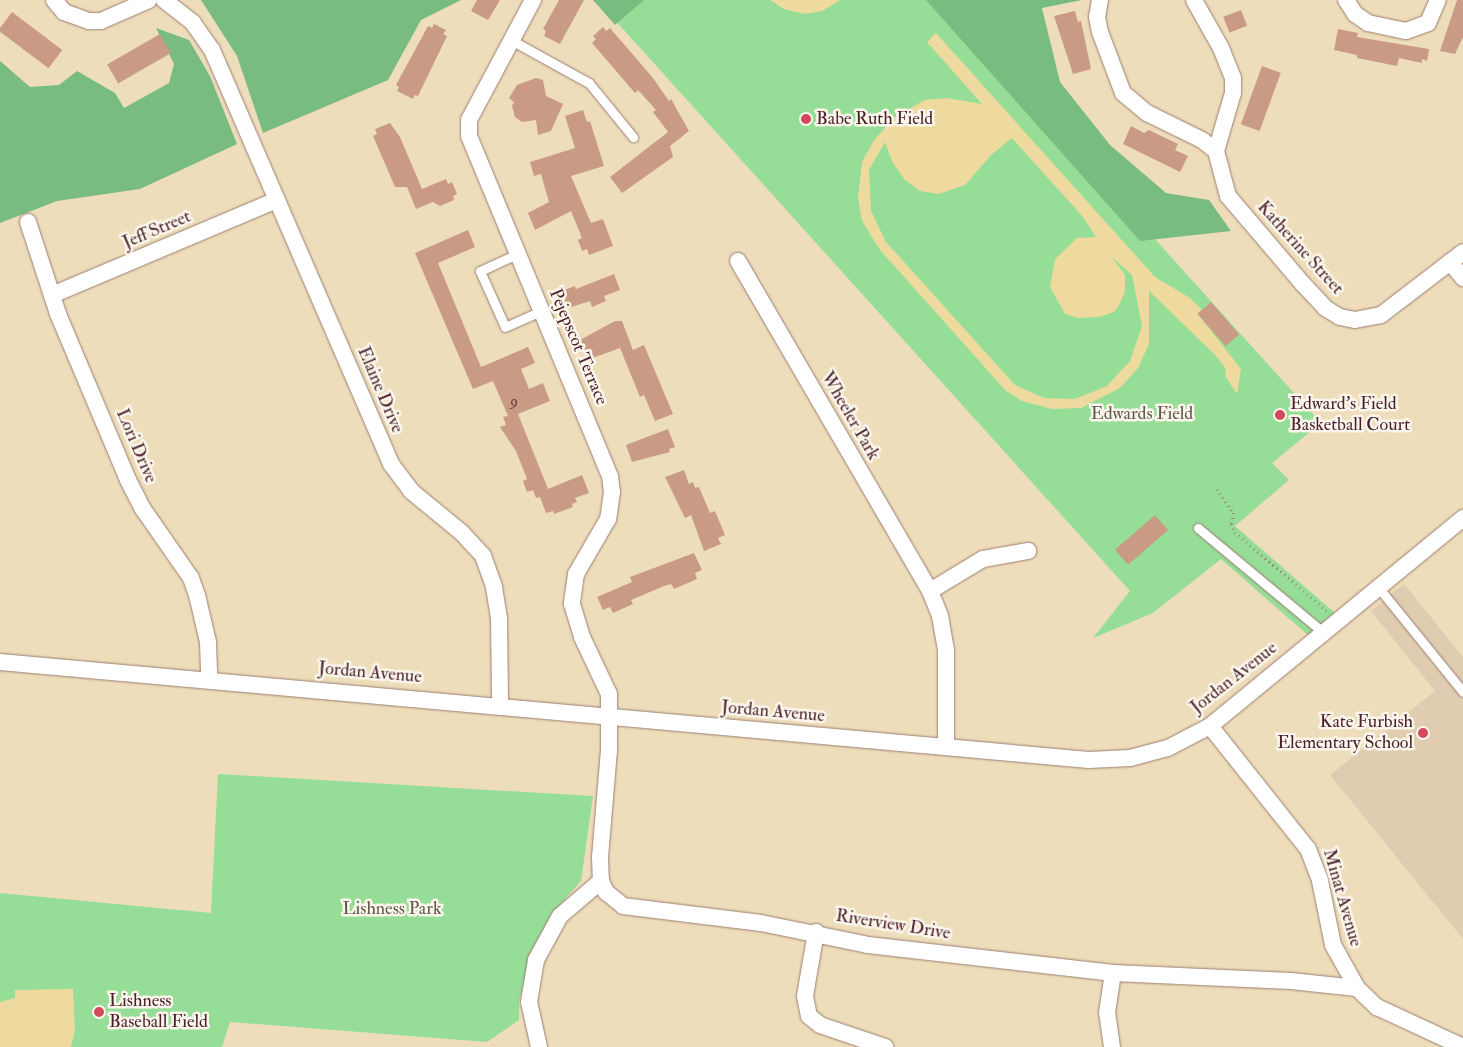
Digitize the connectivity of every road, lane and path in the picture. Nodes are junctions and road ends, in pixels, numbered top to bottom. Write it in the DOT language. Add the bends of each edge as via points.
graph roads {
  1 [pos="54,0"];
  2 [pos="149,0"];
  3 [pos="164,0"];
  4 [pos="532,0"];
  5 [pos="1100,0"];
  6 [pos="1194,0"];
  7 [pos="1346,0"];
  8 [pos="1438,0"];
  9 [pos="511,40"];
  10 [pos="633,137"];
  11 [pos="1216,151"];
  12 [pos="276,200"];
  13 [pos="28,222"];
  14 [pos="1463,252"];
  15 [pos="517,254"];
  16 [pos="738,261"];
  17 [pos="1450,262"];
  18 [pos="1463,278"];
  19 [pos="52,295"];
  20 [pos="541,311"];
  21 [pos="1217,489"];
  22 [pos="1463,518"];
  23 [pos="1198,528"];
  24 [pos="1028,551"];
  25 [pos="1378,587"];
  26 [pos="930,591"];
  27 [pos="1331,614"];
  28 [pos="1323,632"];
  29 [pos="0,662"];
  30 [pos="210,679"];
  31 [pos="1461,688"];
  32 [pos="500,705"];
  33 [pos="610,717"];
  34 [pos="1210,726"];
  35 [pos="946,747"];
  36 [pos="601,881"];
  37 [pos="816,932"];
  38 [pos="1113,972"];
  39 [pos="1357,988"];
  40 [pos="537,1046"];
  41 [pos="885,1047"];
  42 [pos="1112,1047"];
  43 [pos="1463,1047"];
  1 -- 2 [label="street" via="64,12 89,21 101,21"];
  3 -- 12 [label="street, Elaine Drive" via="204,36"];
  4 -- 9 [label="street, Pejepscot Terrace"];
  5 -- 11 [label="street" via="1097,16 1100,32 1123,93 1147,113 1202,140"];
  6 -- 11 [label="street" via="1221,48 1233,78 1234,93"];
  7 -- 8 [label="street" via="1355,14 1368,23 1406,31 1428,23"];
  9 -- 10 [label="lane" via="589,83"];
  9 -- 15 [label="street, Pejepscot Terrace" via="468,120 469,136"];
  11 -- 17 [label="street, Katherine Street" via="1228,196 1233,203 1314,296 1340,317 1355,320 1381,315"];
  12 -- 19 [label="street, Jeff Street"];
  12 -- 32 [label="street, Elaine Drive" via="391,464 411,491 472,543 490,571 499,618"];
  13 -- 19 [label="street, Lori Drive"];
  14 -- 17 [label="street, Katherine Street"];
  15 -- 20 [label="street, Pejepscot Terrace"];
  15 -- 20 [label="lane" via="480,271 505,327"];
  16 -- 26 [label="street, Wheeler Park"];
  17 -- 18 [label="street"];
  19 -- 30 [label="street, Lori Drive" via="142,509 190,578 197,594 208,642"];
  20 -- 33 [label="street, Pejepscot Terrace" via="610,476 612,492 608,519 576,574 572,604 582,637 609,694"];
  21 -- 27 [label="path" via="1234,513 1231,524 1235,532"];
  22 -- 25 [label="street, Jordan Avenue"];
  23 -- 28 [label="lane"];
  24 -- 26 [label="street" via="983,559"];
  25 -- 28 [label="street, Jordan Avenue"];
  25 -- 31 [label="lane"];
  26 -- 35 [label="street, Wheeler Park" via="940,616 946,649"];
  28 -- 34 [label="street, Jordan Avenue"];
  29 -- 30 [label="street, Jordan Avenue"];
  30 -- 32 [label="street, Jordan Avenue"];
  32 -- 33 [label="street, Jordan Avenue"];
  33 -- 35 [label="street, Jordan Avenue"];
  33 -- 36 [label="street"];
  34 -- 35 [label="street, Jordan Avenue" via="1168,748 1130,758 1089,760"];
  34 -- 39 [label="street, Minat Avenue" via="1308,849 1320,881 1333,945"];
  36 -- 37 [label="street, Riverview Drive" via="613,901 622,906"];
  36 -- 40 [label="street" via="560,916 536,960 529,1002"];
  37 -- 38 [label="street, Riverview Drive" via="868,945"];
  37 -- 41 [label="street" via="805,996 809,1016 820,1026"];
  38 -- 39 [label="street, Riverview Drive" via="1291,981"];
  38 -- 42 [label="street" via="1107,1013"];
  39 -- 43 [label="street, Minat Avenue" via="1377,1007"];
}
